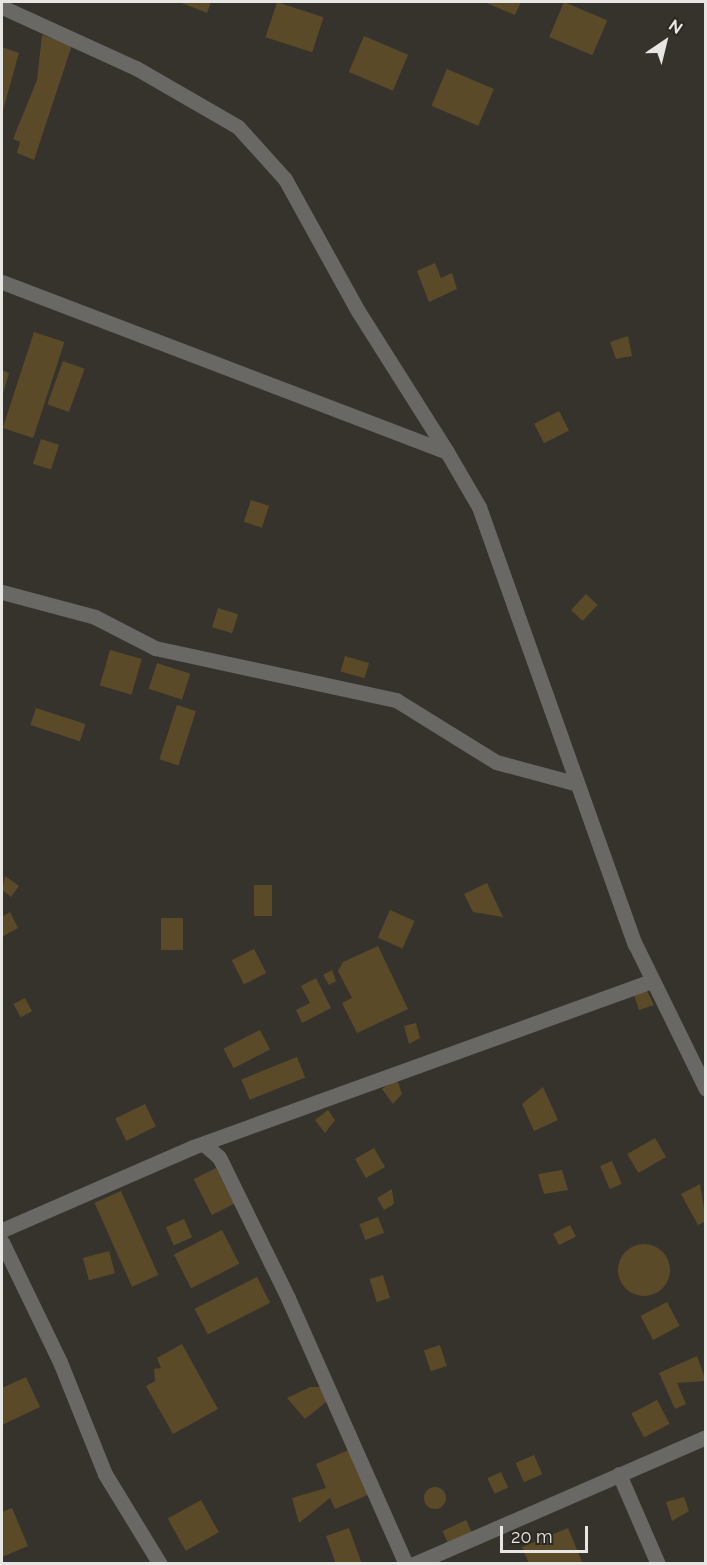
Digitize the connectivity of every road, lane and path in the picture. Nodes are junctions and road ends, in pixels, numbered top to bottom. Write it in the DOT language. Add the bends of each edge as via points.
graph roads {
  1 [pos="2,7"];
  2 [pos="2,282"];
  3 [pos="447,452"];
  4 [pos="2,592"];
  5 [pos="574,783"];
  6 [pos="652,981"];
  7 [pos="705,1089"];
  8 [pos="205,1145"];
  9 [pos="2,1230"];
  10 [pos="2,1242"];
  11 [pos="705,1437"];
  12 [pos="619,1474"];
  13 [pos="160,1563"];
  14 [pos="406,1563"];
  15 [pos="414,1563"];
  16 [pos="658,1563"];
  1 -- 3 [label="street" via="114,57 238,127 285,179 358,311"];
  2 -- 3 [label="street"];
  3 -- 5 [label="street" via="479,507"];
  4 -- 5 [label="street" via="96,617 155,648 396,700 496,762"];
  5 -- 6 [label="street"];
  6 -- 7 [label="street"];
  6 -- 8 [label="street"];
  8 -- 9 [label="street"];
  8 -- 14 [label="street" via="219,1157 288,1298"];
  10 -- 13 [label="street" via="60,1362 105,1473"];
  11 -- 12 [label="street"];
  12 -- 15 [label="street"];
  12 -- 16 [label="street"];
}
